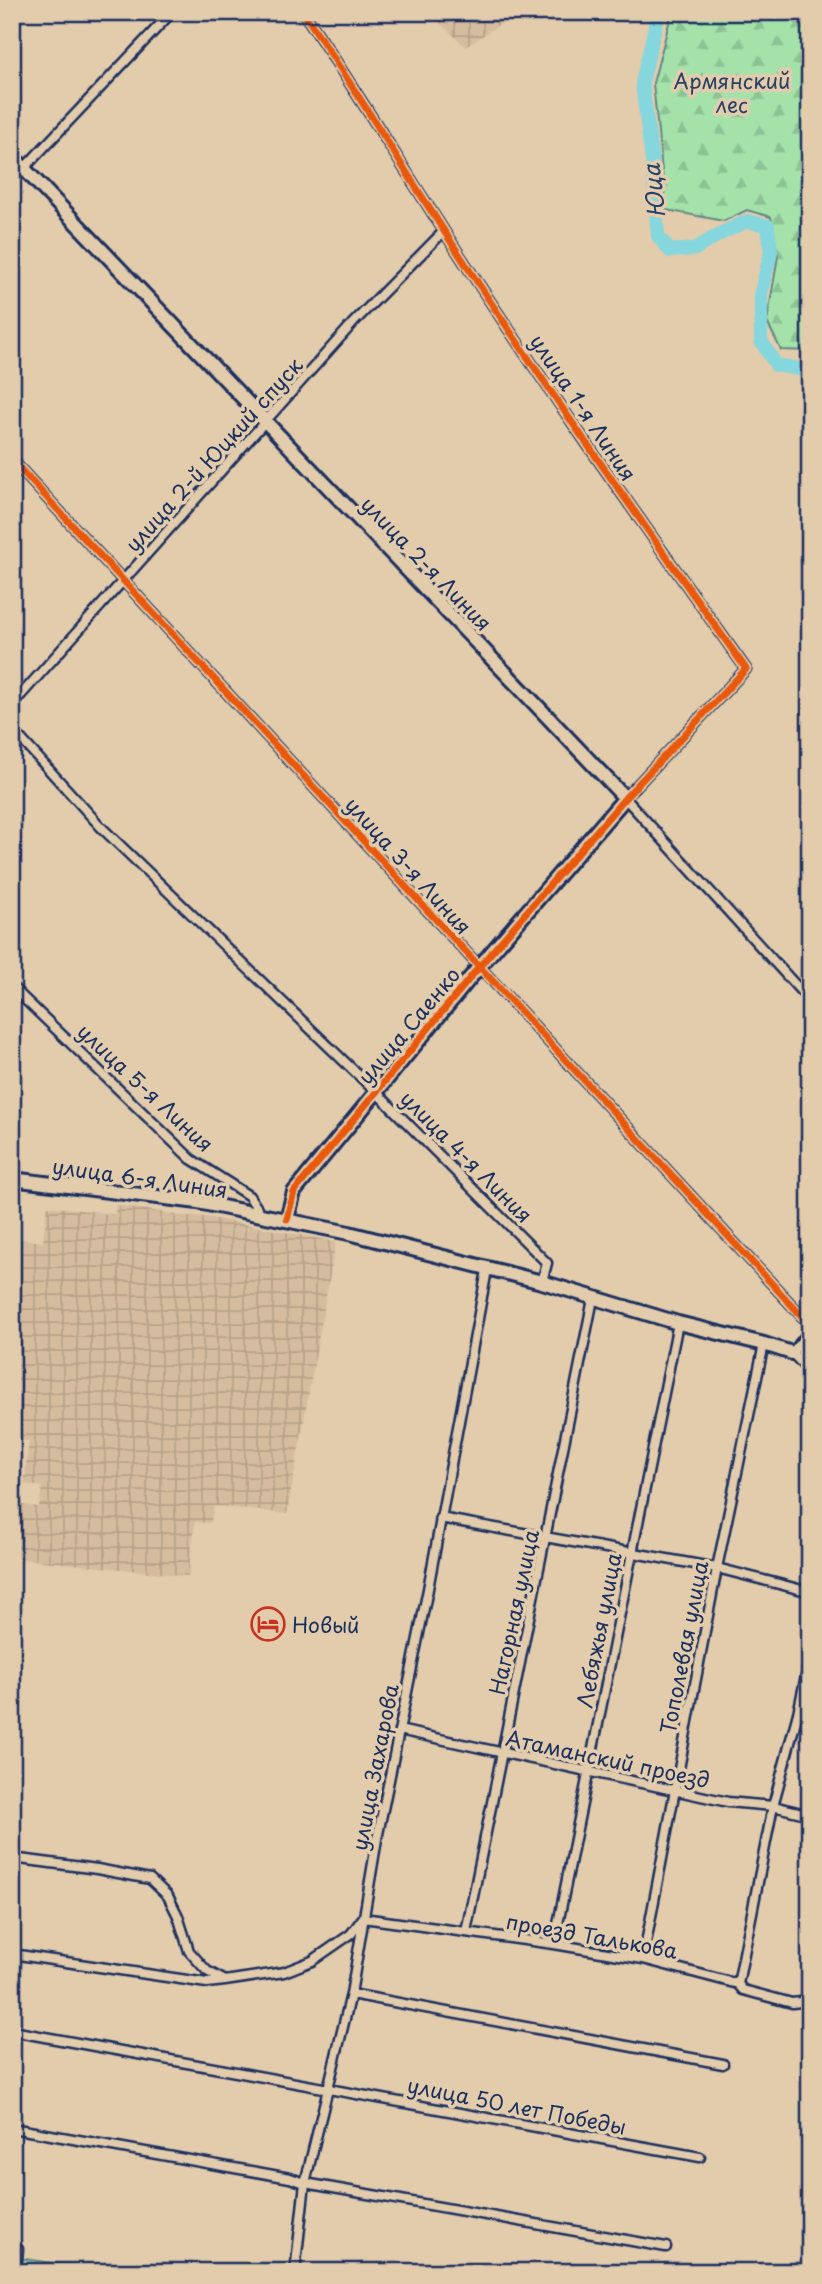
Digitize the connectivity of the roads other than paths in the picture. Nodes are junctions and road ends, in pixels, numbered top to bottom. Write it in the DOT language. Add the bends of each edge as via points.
graph roads {
  1 [pos="172,12"];
  2 [pos="303,12"];
  3 [pos="12,156"];
  4 [pos="24,168"];
  5 [pos="12,181"];
  6 [pos="444,231"];
  7 [pos="266,422"];
  8 [pos="12,460"];
  9 [pos="124,579"];
  10 [pos="12,705"];
  11 [pos="12,729"];
  12 [pos="625,797"];
  13 [pos="479,967"];
  14 [pos="12,987"];
  15 [pos="810,1001"];
  16 [pos="376,1092"];
  17 [pos="12,1179"];
  18 [pos="261,1214"];
  19 [pos="287,1219"];
  20 [pos="487,1270"];
  21 [pos="542,1282"];
  22 [pos="593,1299"];
  23 [pos="678,1323"];
  24 [pos="810,1327"];
  25 [pos="764,1344"];
  26 [pos="793,1353"];
  27 [pos="810,1372"];
  28 [pos="440,1517"];
  29 [pos="546,1538"];
  30 [pos="631,1552"];
  31 [pos="717,1568"];
  32 [pos="810,1592"];
  33 [pos="810,1657"];
  34 [pos="399,1730"];
  35 [pos="502,1753"];
  36 [pos="587,1772"];
  37 [pos="673,1790"];
  38 [pos="773,1806"];
  39 [pos="810,1815"];
  40 [pos="12,1858"];
  41 [pos="363,1918"];
  42 [pos="466,1932"];
  43 [pos="554,1944"];
  44 [pos="12,1954"];
  45 [pos="643,1959"];
  46 [pos="225,1981"];
  47 [pos="738,1984"];
  48 [pos="351,1994"];
  49 [pos="810,2001"];
  50 [pos="12,2031"];
  51 [pos="723,2064"];
  52 [pos="328,2087"];
  53 [pos="12,2128"];
  54 [pos="700,2157"];
  55 [pos="305,2183"];
  56 [pos="666,2247"];
  57 [pos="18,2249"];
  58 [pos="295,2271"];
  59 [pos="16,2272"];
  60 [pos="305,2272"];
  1 -- 4 [label="street"];
  2 -- 6 [label="street, улица 1-я Линия"];
  3 -- 4 [label="street, улица 2-я Линия"];
  4 -- 5 [label="street"];
  4 -- 7 [label="street, улица 2-я Линия"];
  6 -- 7 [label="street, улица 2-й Юцкий спуск" via="354,322"];
  6 -- 12 [label="street, улица 1-я Линия" via="587,446 746,668"];
  7 -- 9 [label="street, улица 2-й Юцкий спуск"];
  7 -- 12 [label="street, улица 2-я Линия"];
  8 -- 9 [label="street, улица 3-я Линия"];
  9 -- 10 [label="street, улица 2-й Юцкий спуск"];
  9 -- 13 [label="street, улица 3-я Линия"];
  11 -- 16 [label="street, улица 4-я Линия" via="101,827"];
  12 -- 13 [label="street, улица Саенко"];
  12 -- 15 [label="street, улица 2-я Линия"];
  13 -- 16 [label="street, улица Саенко"];
  13 -- 24 [label="street, улица 3-я Линия"];
  14 -- 18 [label="street, улица 5-я Линия" via="191,1158 249,1196"];
  16 -- 19 [label="street, улица Саенко" via="294,1192"];
  16 -- 21 [label="street, улица 4-я Линия" via="547,1262"];
  17 -- 18 [label="street, улица 6-я Линия"];
  18 -- 19 [label="street"];
  19 -- 20 [label="street"];
  20 -- 21 [label="street"];
  20 -- 28 [label="street, улица Захарова"];
  21 -- 22 [label="street"];
  22 -- 23 [label="street"];
  22 -- 29 [label="street, Нагорная улица"];
  23 -- 25 [label="street"];
  23 -- 30 [label="street, Лебяжья улица"];
  24 -- 26 [label="street"];
  25 -- 26 [label="street"];
  25 -- 31 [label="street, Тополевая улица"];
  26 -- 27 [label="street"];
  28 -- 29 [label="street"];
  28 -- 34 [label="street, улица Захарова"];
  29 -- 30 [label="street"];
  29 -- 35 [label="street, Нагорная улица"];
  30 -- 31 [label="street"];
  30 -- 36 [label="street, Лебяжья улица"];
  31 -- 32 [label="street"];
  31 -- 37 [label="street, Тополевая улица"];
  33 -- 38 [label="street"];
  34 -- 35 [label="street, Атаманский проезд"];
  34 -- 41 [label="street, улица Захарова"];
  35 -- 36 [label="street, Атаманский проезд"];
  35 -- 42 [label="street, Нагорная улица"];
  36 -- 37 [label="street, Атаманский проезд"];
  36 -- 43 [label="street, Лебяжья улица"];
  37 -- 38 [label="street, Атаманский проезд"];
  37 -- 45 [label="street, Тополевая улица"];
  38 -- 39 [label="street, Атаманский проезд"];
  38 -- 47 [label="street"];
  40 -- 46 [label="street" via="150,1879 168,1896 188,1951 207,1971"];
  41 -- 42 [label="street, проезд Талькова"];
  41 -- 46 [label="street" via="351,1934 312,1961 284,1972"];
  41 -- 48 [label="street, улица Захарова"];
  42 -- 43 [label="street, проезд Талькова"];
  43 -- 45 [label="street, проезд Талькова"];
  44 -- 46 [label="street" via="207,1983"];
  45 -- 47 [label="street, проезд Талькова"];
  47 -- 49 [label="street, проезд Талькова" via="743,1990 792,2003"];
  48 -- 51 [label="street"];
  48 -- 52 [label="street, улица Захарова"];
  50 -- 52 [label="street, улица 50 лет Победы"];
  52 -- 54 [label="street, улица 50 лет Победы"];
  52 -- 55 [label="street, улица Захарова"];
  53 -- 55 [label="street"];
  55 -- 56 [label="street"];
  55 -- 58 [label="street, улица Захарова"];
  57 -- 59 [label="street"];
  58 -- 60 [label="street"];
}
